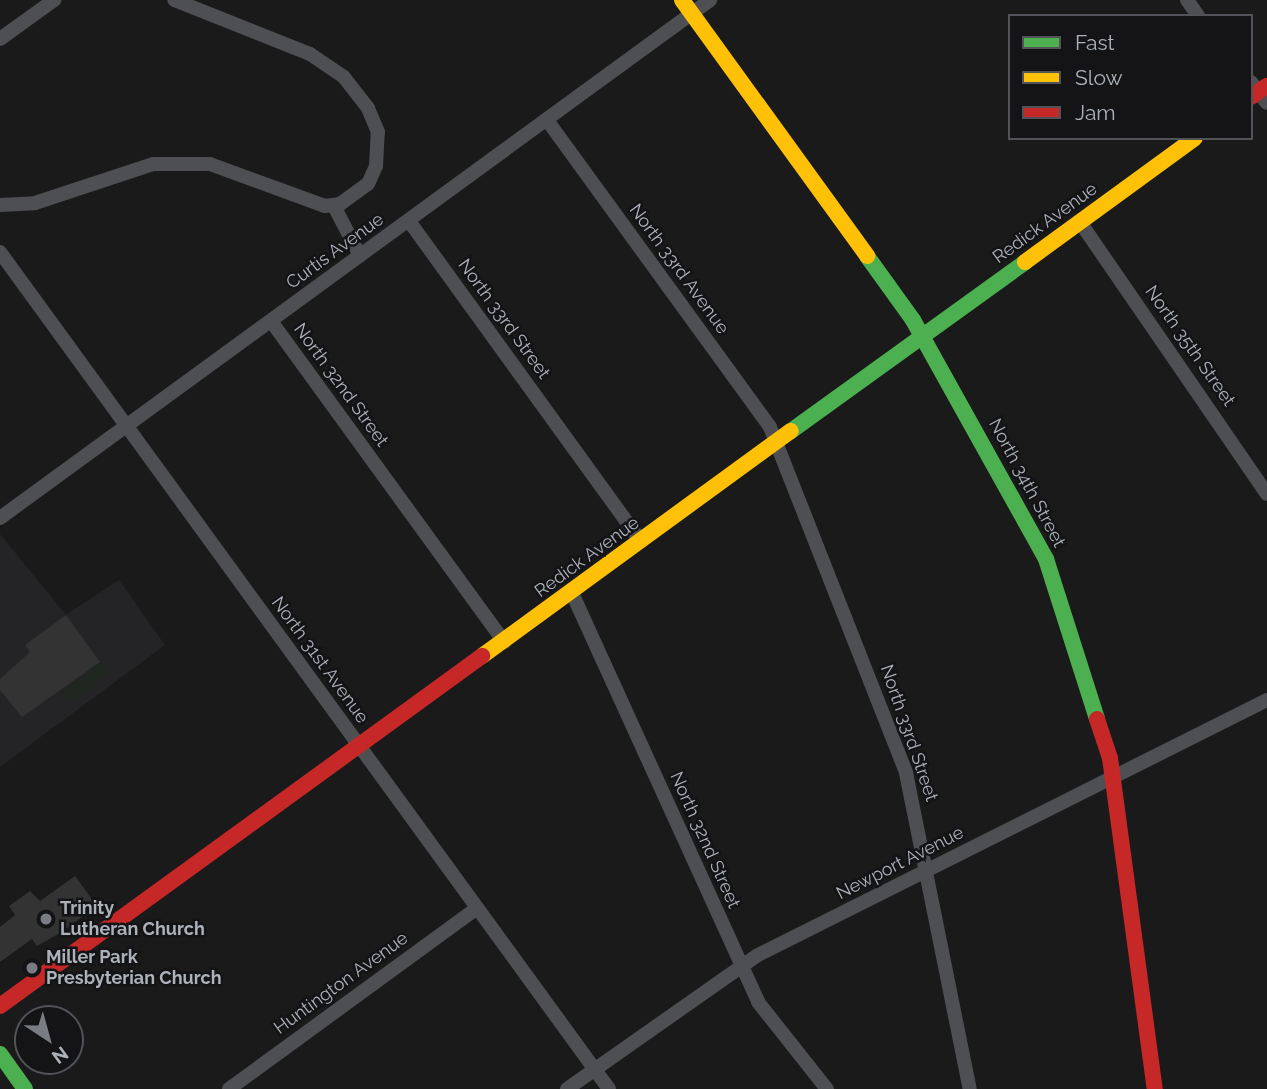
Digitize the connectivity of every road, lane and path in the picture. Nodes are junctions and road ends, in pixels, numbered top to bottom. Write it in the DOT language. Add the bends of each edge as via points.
graph roads {
  1 [pos="54,0"];
  2 [pos="174,0"];
  3 [pos="710,0"];
  4 [pos="686,6"];
  5 [pos="0,39"];
  6 [pos="547,120"];
  7 [pos="1192,140"];
  8 [pos="0,205"];
  9 [pos="334,205"];
  10 [pos="409,221"];
  11 [pos="1080,222"];
  12 [pos="0,252"];
  13 [pos="360,256"];
  14 [pos="271,321"];
  15 [pos="923,336"];
  16 [pos="127,426"];
  17 [pos="776,443"];
  18 [pos="1267,494"];
  19 [pos="0,518"];
  20 [pos="642,541"];
  21 [pos="572,593"];
  22 [pos="504,642"];
  23 [pos="1267,700"];
  24 [pos="359,747"];
  25 [pos="1112,778"];
  26 [pos="929,870"];
  27 [pos="476,909"];
  28 [pos="740,965"];
  29 [pos="0,1006"];
  30 [pos="0,1054"];
  31 [pos="595,1069"];
  32 [pos="25,1089"];
  33 [pos="229,1089"];
  34 [pos="567,1089"];
  35 [pos="609,1089"];
  36 [pos="827,1089"];
  37 [pos="970,1089"];
  38 [pos="1155,1089"];
  1 -- 5 [label="street"];
  2 -- 9 [label="street" via="310,54 354,87 378,132 376,166 368,184"];
  3 -- 4 [label="street, Curtis Avenue"];
  4 -- 6 [label="street, Curtis Avenue"];
  4 -- 15 [label="main road, North 34th Street"];
  6 -- 10 [label="street, Curtis Avenue"];
  6 -- 17 [label="street, North 33rd Avenue"];
  7 -- 11 [label="main road, Redick Avenue"];
  8 -- 9 [label="street" via="35,204 153,164 197,162"];
  9 -- 13 [label="street"];
  10 -- 13 [label="street, Curtis Avenue"];
  10 -- 20 [label="street, North 33rd Street"];
  11 -- 15 [label="main road, Redick Avenue"];
  11 -- 18 [label="street, North 35th Street"];
  12 -- 16 [label="street, North 31st Avenue"];
  13 -- 14 [label="street, Curtis Avenue"];
  14 -- 16 [label="street, Curtis Avenue"];
  14 -- 22 [label="street, North 32nd Street"];
  15 -- 17 [label="main road, Redick Avenue"];
  15 -- 25 [label="main road, North 34th Street" via="1046,559 1093,695"];
  16 -- 19 [label="street, Curtis Avenue"];
  16 -- 24 [label="street, North 31st Avenue"];
  17 -- 20 [label="main road, Redick Avenue"];
  17 -- 26 [label="street, North 33rd Street" via="895,741"];
  20 -- 21 [label="main road, Redick Avenue"];
  21 -- 22 [label="main road, Redick Avenue"];
  21 -- 28 [label="street, North 32nd Street"];
  22 -- 24 [label="main road, Redick Avenue"];
  23 -- 25 [label="street, Newport Avenue"];
  24 -- 27 [label="street, North 31st Avenue"];
  24 -- 29 [label="main road, Redick Avenue"];
  25 -- 26 [label="street, Newport Avenue"];
  25 -- 38 [label="main road, North 34th Street"];
  26 -- 28 [label="street, Newport Avenue"];
  26 -- 37 [label="street, North 33rd Street"];
  27 -- 31 [label="street, North 31st Avenue"];
  27 -- 33 [label="street, Huntington Avenue"];
  28 -- 31 [label="street, Newport Avenue"];
  28 -- 36 [label="street, North 32nd Street" via="773,1026"];
  30 -- 32 [label="main road"];
  31 -- 34 [label="street, Newport Avenue"];
  31 -- 35 [label="street, North 31st Avenue"];
}
